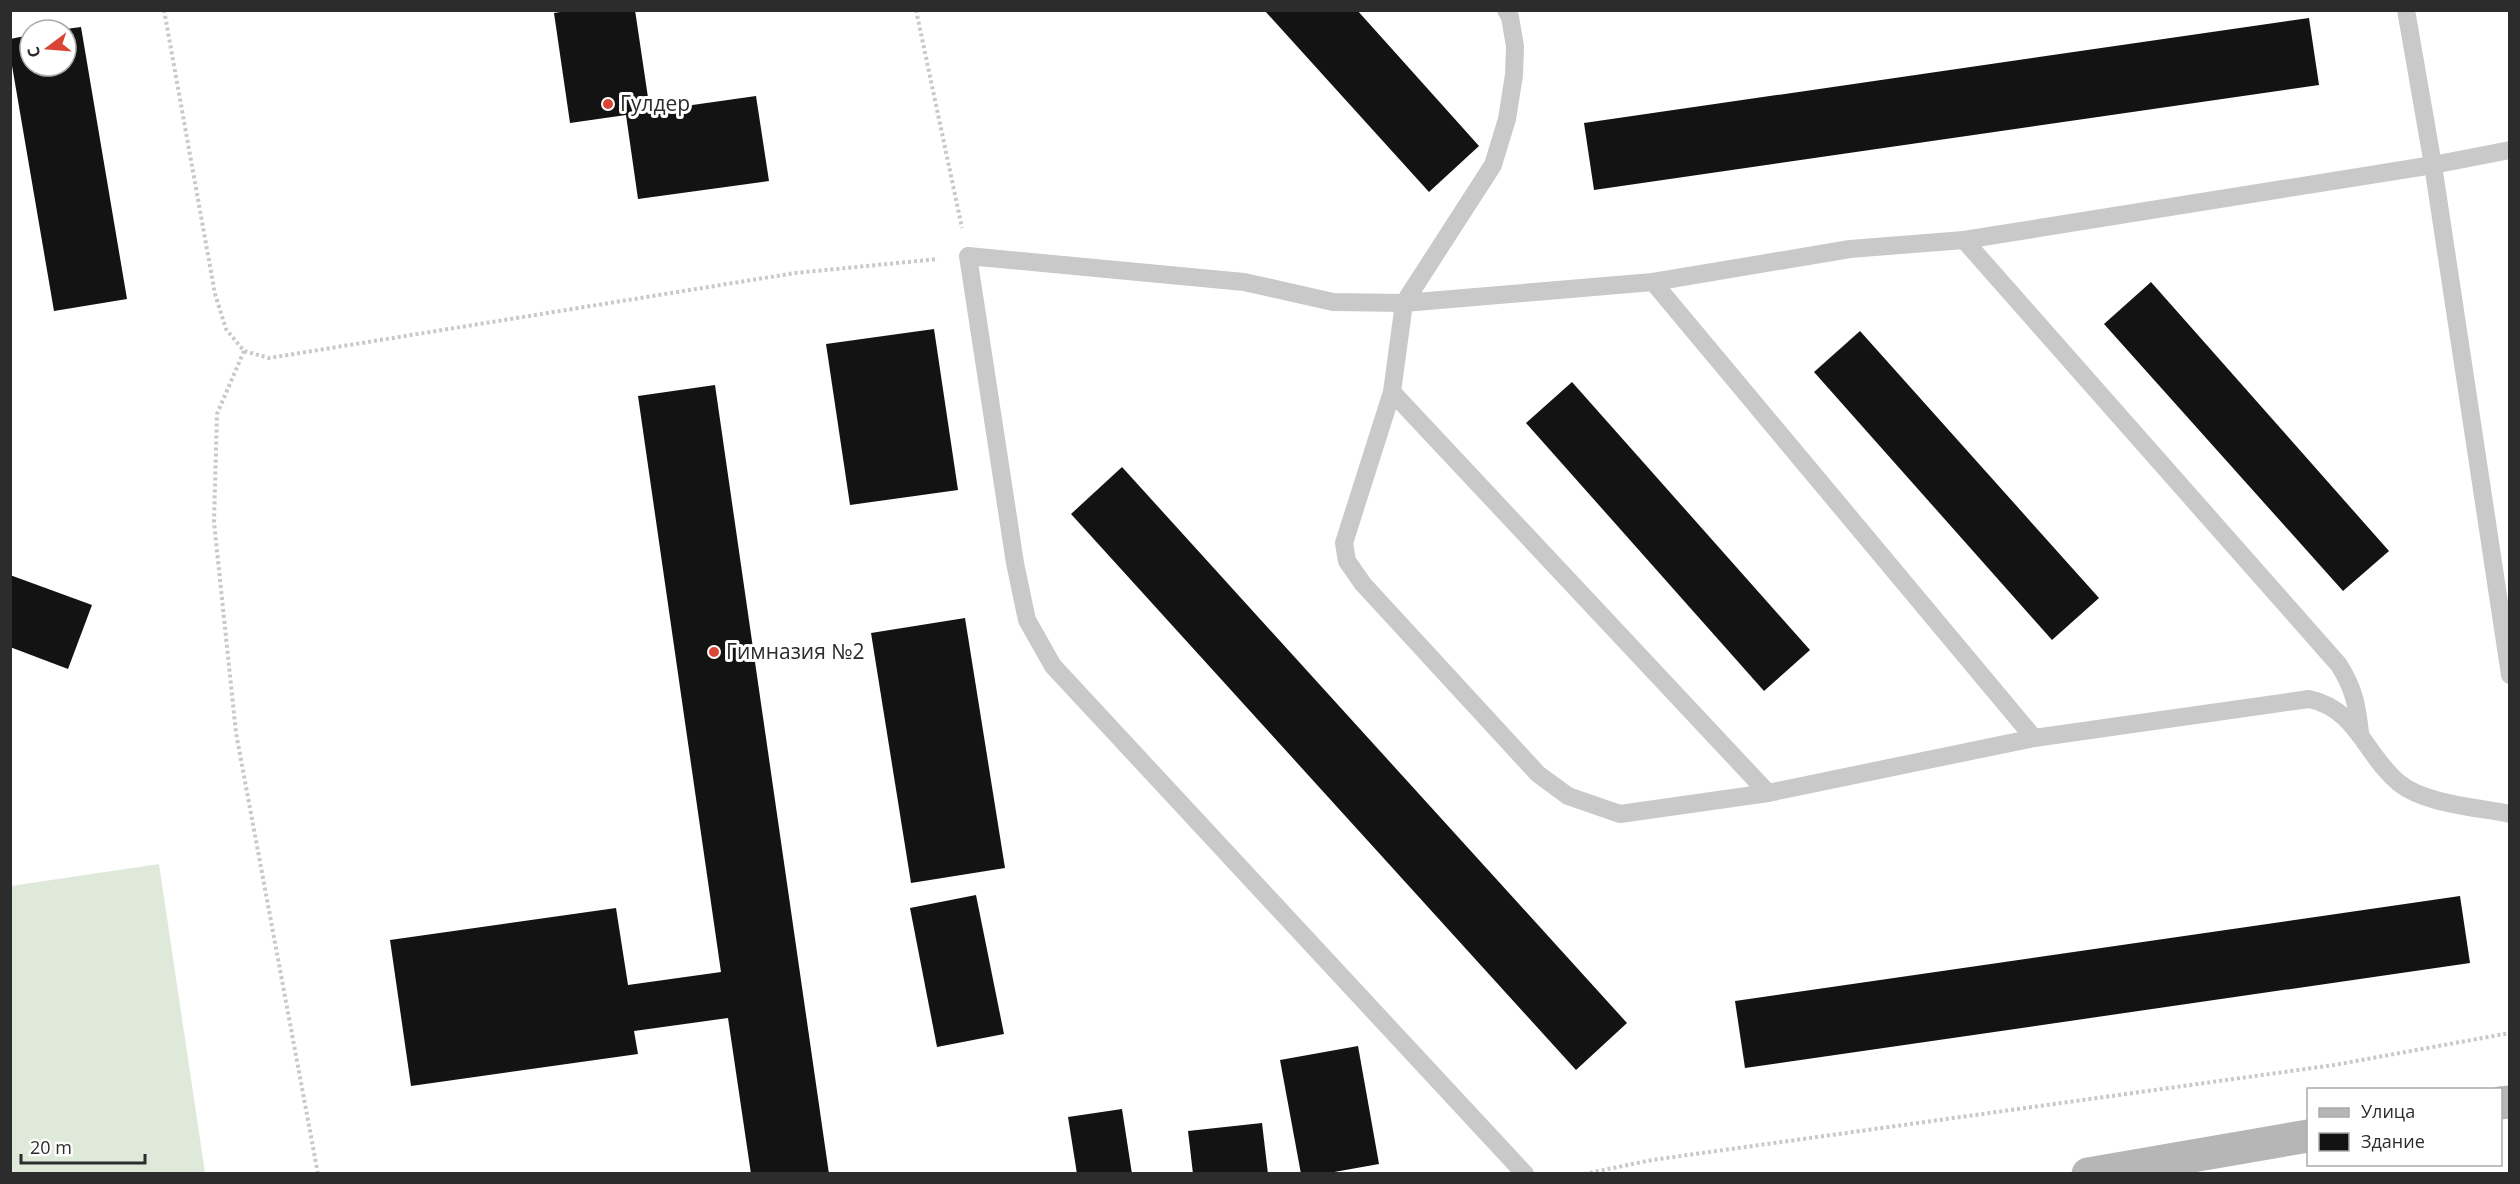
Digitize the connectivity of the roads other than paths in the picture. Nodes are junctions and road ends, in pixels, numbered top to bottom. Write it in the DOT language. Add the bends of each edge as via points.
graph roads {
  1 [pos="1506,10"];
  2 [pos="2406,10"];
  3 [pos="2510,150"];
  4 [pos="2433,165"];
  5 [pos="1964,240"];
  6 [pos="1653,282"];
  7 [pos="1404,303"];
  8 [pos="1392,392"];
  9 [pos="2510,675"];
  10 [pos="2360,733"];
  11 [pos="2034,738"];
  12 [pos="1768,793"];
  13 [pos="2510,814"];
  14 [pos="2307,1136"];
  15 [pos="1526,1173"];
  16 [pos="2088,1173"];
  1 -- 7 [label="lane" via="1515,46 1514,75 1507,120 1493,165"];
  2 -- 4 [label="lane"];
  3 -- 4 [label="lane"];
  4 -- 5 [label="lane"];
  4 -- 9 [label="lane"];
  5 -- 6 [label="lane" via="1850,249"];
  5 -- 10 [label="lane" via="2339,665 2351,685"];
  6 -- 7 [label="lane"];
  6 -- 11 [label="lane"];
  7 -- 8 [label="lane"];
  7 -- 15 [label="lane" via="1334,302 1244,282 968,256 1015,563 1028,620 1053,666"];
  8 -- 12 [label="lane"];
  8 -- 12 [label="lane" via="1344,543 1347,561 1363,584 1530,766 1568,796 1620,814"];
  10 -- 11 [label="lane" via="2326,703 2309,699"];
  10 -- 13 [label="lane" via="2387,772 2417,795"];
  11 -- 12 [label="lane"];
  14 -- 16 [label="street"];
}
